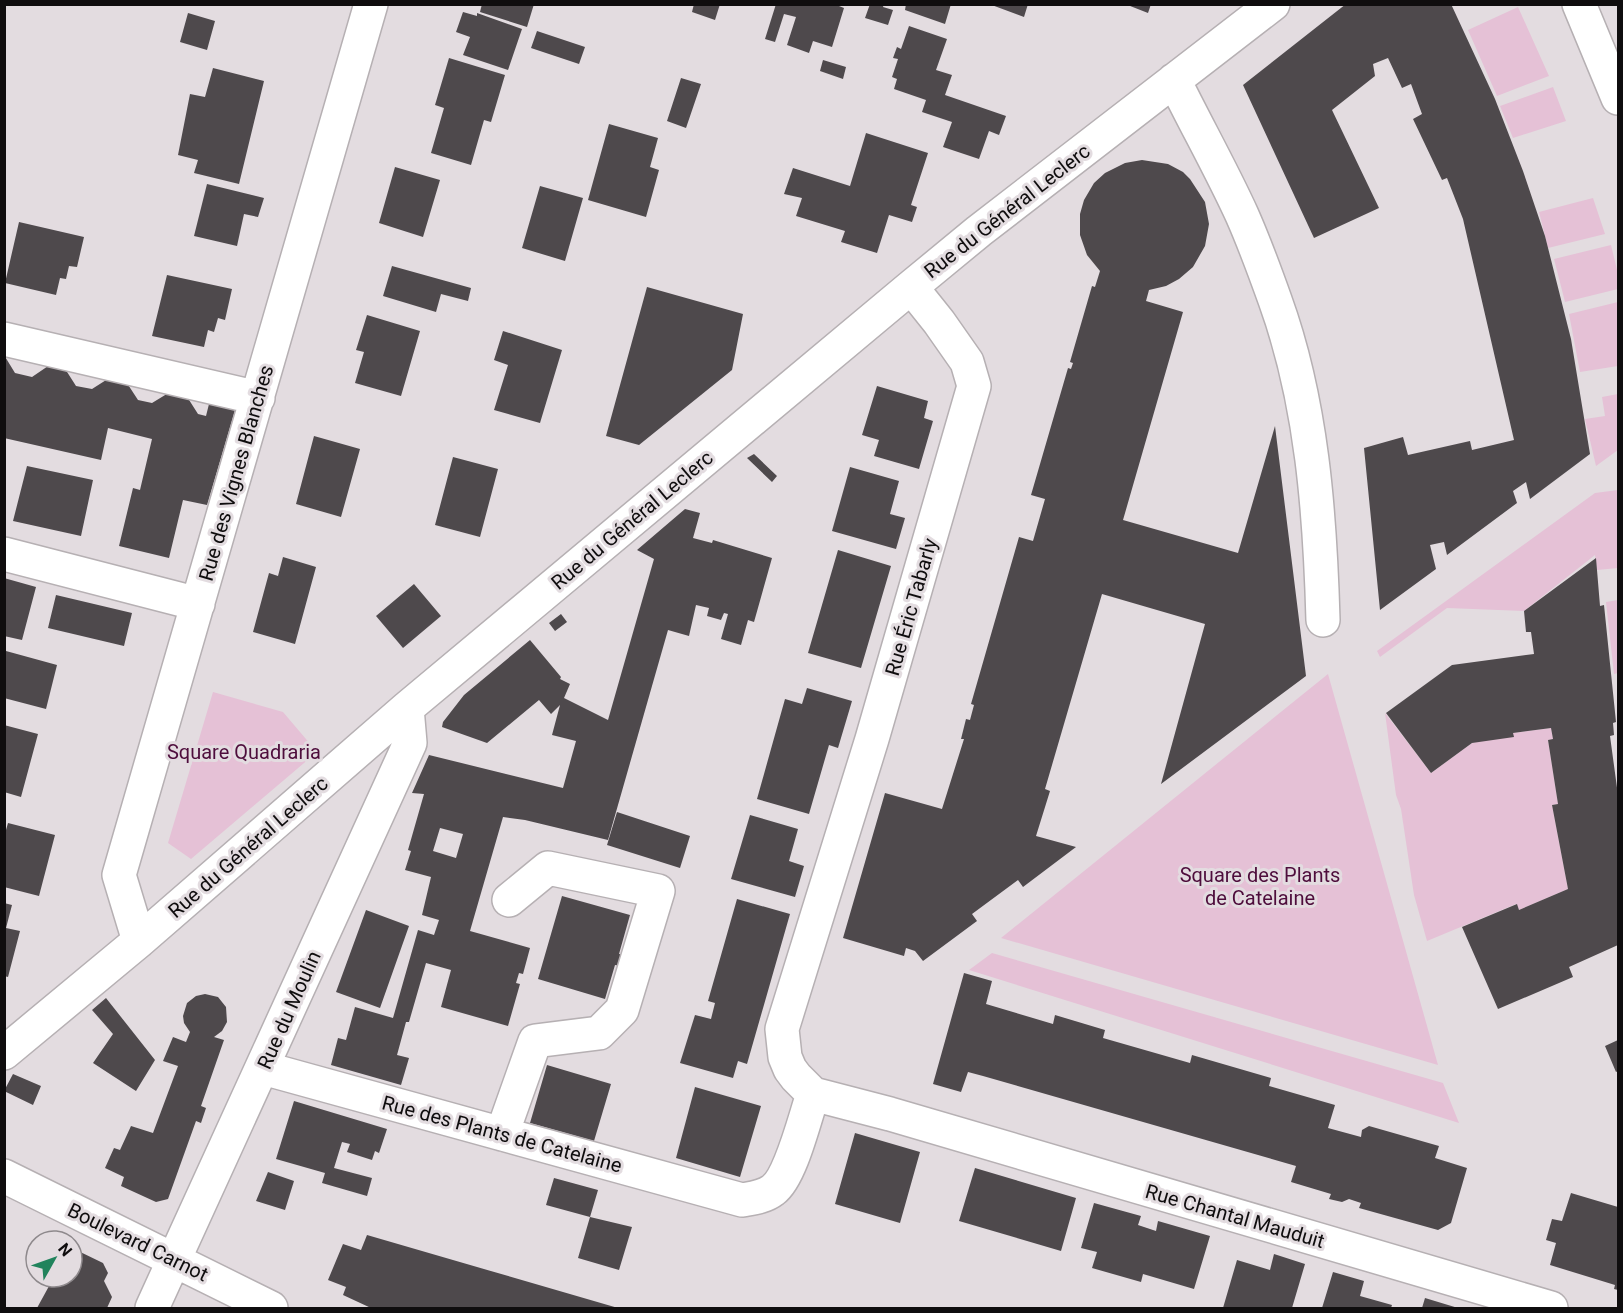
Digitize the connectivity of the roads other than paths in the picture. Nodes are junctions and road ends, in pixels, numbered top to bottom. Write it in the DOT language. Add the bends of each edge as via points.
graph roads {
  1 [pos="371,4"];
  2 [pos="1273,4"];
  3 [pos="1579,4"];
  4 [pos="1174,80"];
  5 [pos="1616,87"];
  6 [pos="910,287"];
  7 [pos="4,339"];
  8 [pos="258,398"];
  9 [pos="4,554"];
  10 [pos="198,604"];
  11 [pos="1323,620"];
  12 [pos="407,708"];
  13 [pos="509,900"];
  14 [pos="139,941"];
  15 [pos="4,1053"];
  16 [pos="263,1068"];
  17 [pos="813,1094"];
  18 [pos="502,1134"];
  19 [pos="4,1176"];
  20 [pos="175,1260"];
  21 [pos="152,1308"];
  22 [pos="271,1308"];
  23 [pos="1551,1308"];
  1 -- 8 [label="street, Rue des Vignes Blanches"];
  2 -- 4 [label="street, Rue du Général Leclerc"];
  3 -- 5 [label="street"];
  4 -- 6 [label="street, Rue du Général Leclerc"];
  4 -- 11 [label="street" via="1243,216 1276,302 1301,389 1322,567"];
  6 -- 12 [label="street, Rue du Général Leclerc"];
  6 -- 17 [label="street, Rue Éric Tabarly" via="967,362 974,386 878,719 782,1029 790,1069"];
  7 -- 8 [label="street"];
  8 -- 10 [label="street, Rue des Vignes Blanches"];
  9 -- 10 [label="street"];
  10 -- 14 [label="street, Rue des Vignes Blanches" via="119,875"];
  12 -- 14 [label="street, Rue du Général Leclerc"];
  12 -- 16 [label="street, Rue du Moulin" via="410,743"];
  13 -- 18 [label="street" via="548,868 658,891 622,1010 599,1033 535,1041"];
  14 -- 15 [label="street, Rue du Général Leclerc"];
  16 -- 18 [label="street, Rue des Plants de Catelaine"];
  16 -- 20 [label="street, Rue du Moulin"];
  17 -- 18 [label="street, Rue des Plants de Catelaine" via="785,1178 764,1196 742,1200"];
  17 -- 23 [label="street, Rue Chantal Mauduit"];
  19 -- 20 [label="street, Boulevard Carnot"];
  20 -- 21 [label="street, Rue du Moulin"];
  20 -- 22 [label="street, Boulevard Carnot"];
}
